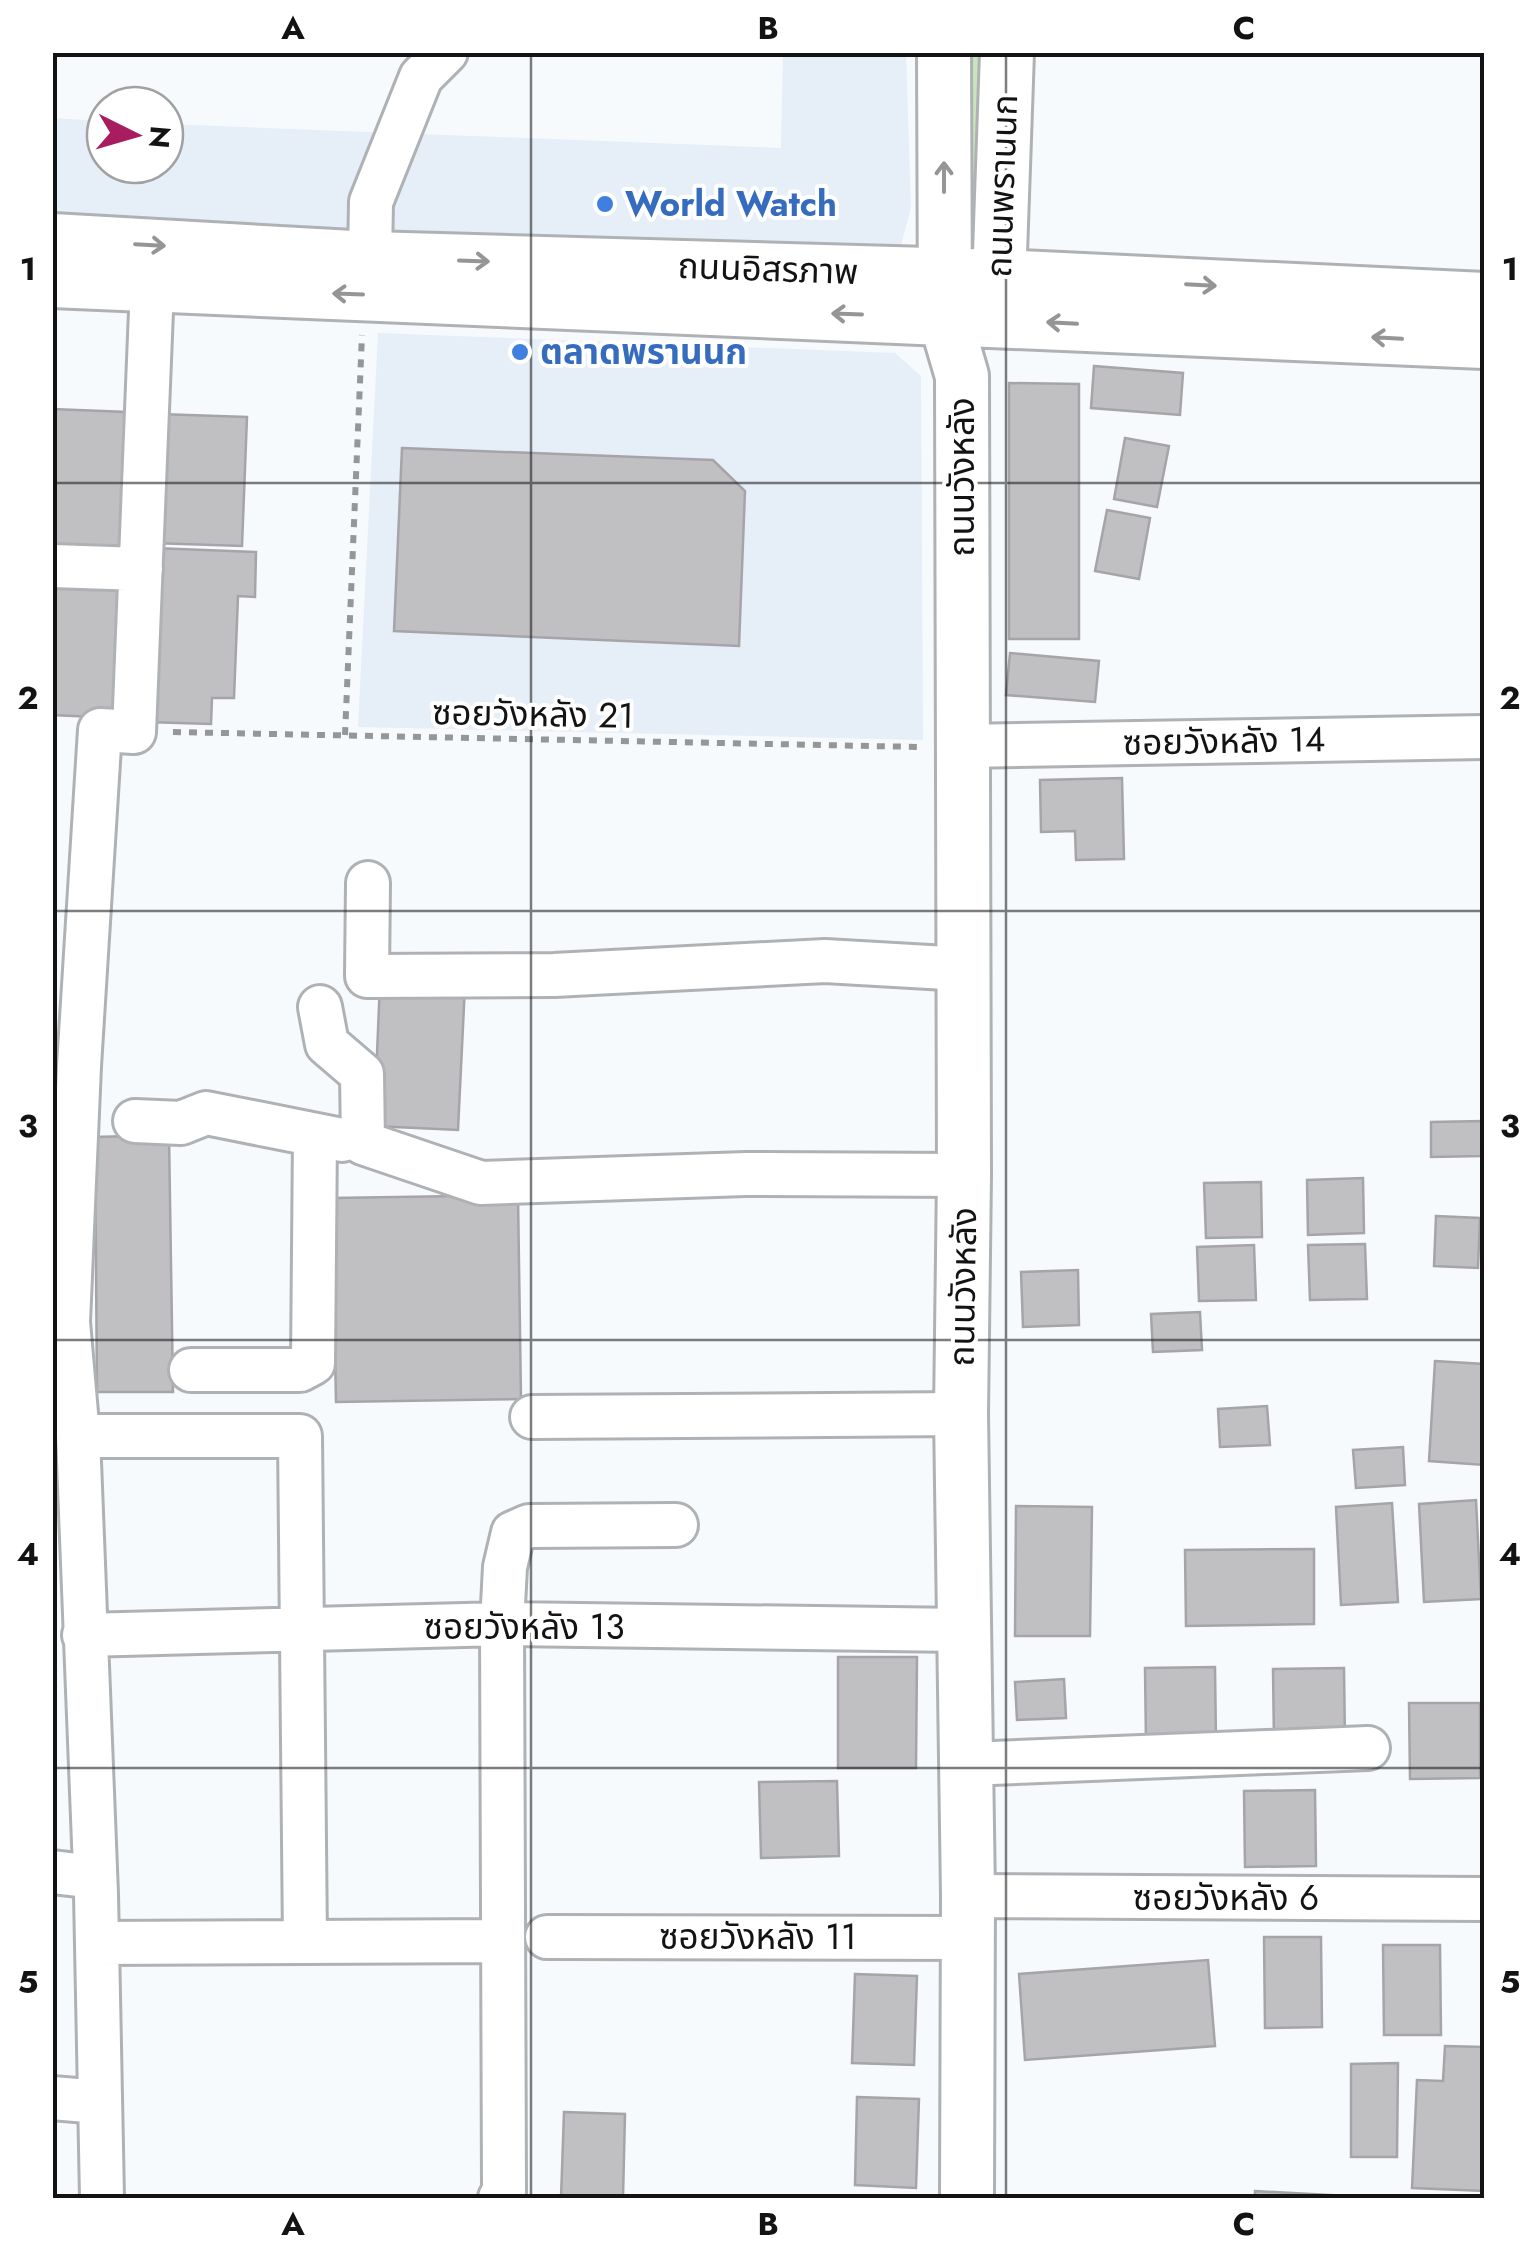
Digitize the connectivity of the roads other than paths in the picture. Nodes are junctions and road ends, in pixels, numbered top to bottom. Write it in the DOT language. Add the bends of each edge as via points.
graph roads {
  1 [pos="944,52"];
  2 [pos="1007,52"];
  3 [pos="436,57"];
  4 [pos="52,240"];
  5 [pos="367,276"];
  6 [pos="52,281"];
  7 [pos="152,286"];
  8 [pos="944,297"];
  9 [pos="998,298"];
  10 [pos="1484,299"];
  11 [pos="1484,342"];
  12 [pos="962,376"];
  13 [pos="52,566"];
  14 [pos="141,569"];
  15 [pos="1484,737"];
  16 [pos="948,746"];
  17 [pos="368,883"];
  18 [pos="964,969"];
  19 [pos="320,1007"];
  20 [pos="66,1066"];
  21 [pos="134,1121"];
  22 [pos="315,1136"];
  23 [pos="363,1143"];
  24 [pos="964,1175"];
  25 [pos="60,1321"];
  26 [pos="191,1370"];
  27 [pos="962,1414"];
  28 [pos="532,1417"];
  29 [pos="78,1436"];
  30 [pos="676,1524"];
  31 [pos="502,1624"];
  32 [pos="301,1630"];
  33 [pos="964,1630"];
  34 [pos="84,1635"];
  35 [pos="1368,1748"];
  36 [pos="966,1764"];
  37 [pos="52,1872"];
  38 [pos="95,1877"];
  39 [pos="1484,1899"];
  40 [pos="968,1916"];
  41 [pos="548,1937"];
  42 [pos="503,1941"];
  43 [pos="304,1942"];
  44 [pos="97,1943"];
  45 [pos="52,2098"];
  46 [pos="100,2102"];
  47 [pos="102,2198"];
  48 [pos="500,2198"];
  49 [pos="967,2198"];
  8 -- 1 [label="main road, ถนนพรานนก, one-way"];
  2 -- 9 [label="main road, ถนนพรานนก"];
  3 -- 5 [label="street" via="421,78 371,202"];
  4 -- 5 [label="main road, ถนนอิสรภาพ, one-way"];
  5 -- 7 [label="main road, one-way"];
  5 -- 8 [label="main road, ถนนอิสรภาพ"];
  6 -- 7 [label="main road"];
  7 -- 14 [label="street"];
  8 -- 9 [label="main road, ถนนอิสรภาพ"];
  8 -- 12 [label="main road, ถนนวังหลัง"];
  9 -- 10 [label="main road, ถนนอิสรภาพ, one-way"];
  11 -- 9 [label="main road, one-way"];
  9 -- 12 [label="main road, ถนนวังหลัง"];
  12 -- 16 [label="main road, ถนนวังหลัง"];
  13 -- 14 [label="street"];
  14 -- 20 [label="street"];
  15 -- 16 [label="street, ซอยวังหลัง 14"];
  16 -- 18 [label="main road, ถนนวังหลัง"];
  17 -- 18 [label="street" via="367,976 554,976 825,961"];
  18 -- 24 [label="main road, ถนนวังหลัง"];
  19 -- 23 [label="street" via="327,1044 362,1074"];
  20 -- 25 [label="street"];
  21 -- 22 [label="street" via="181,1123 206,1112"];
  22 -- 23 [label="street"];
  22 -- 26 [label="street" via="313,1363 300,1370"];
  23 -- 24 [label="street" via="481,1183"];
  24 -- 27 [label="main road, ถนนวังหลัง"];
  25 -- 29 [label="street"];
  27 -- 28 [label="street"];
  27 -- 33 [label="main road, ถนนวังหลัง"];
  29 -- 32 [label="street" via="300,1436"];
  29 -- 34 [label="street"];
  30 -- 31 [label="street" via="528,1526 513,1534"];
  31 -- 32 [label="street, ซอยวังหลัง 13"];
  31 -- 33 [label="street, ซอยวังหลัง 13"];
  31 -- 42 [label="street"];
  32 -- 34 [label="street, ซอยวังหลัง 13"];
  32 -- 43 [label="street"];
  33 -- 36 [label="main road, ถนนวังหลัง"];
  34 -- 38 [label="street"];
  35 -- 36 [label="street"];
  36 -- 40 [label="main road, ถนนวังหลัง"];
  37 -- 38 [label="street"];
  38 -- 44 [label="street"];
  39 -- 40 [label="street, ซอยวังหลัง 6"];
  40 -- 41 [label="street, ซอยวังหลัง 11"];
  40 -- 49 [label="main road, ถนนวังหลัง"];
  42 -- 43 [label="street"];
  42 -- 48 [label="street"];
  43 -- 44 [label="street"];
  44 -- 46 [label="street"];
  45 -- 46 [label="street"];
  46 -- 47 [label="street"];
}
